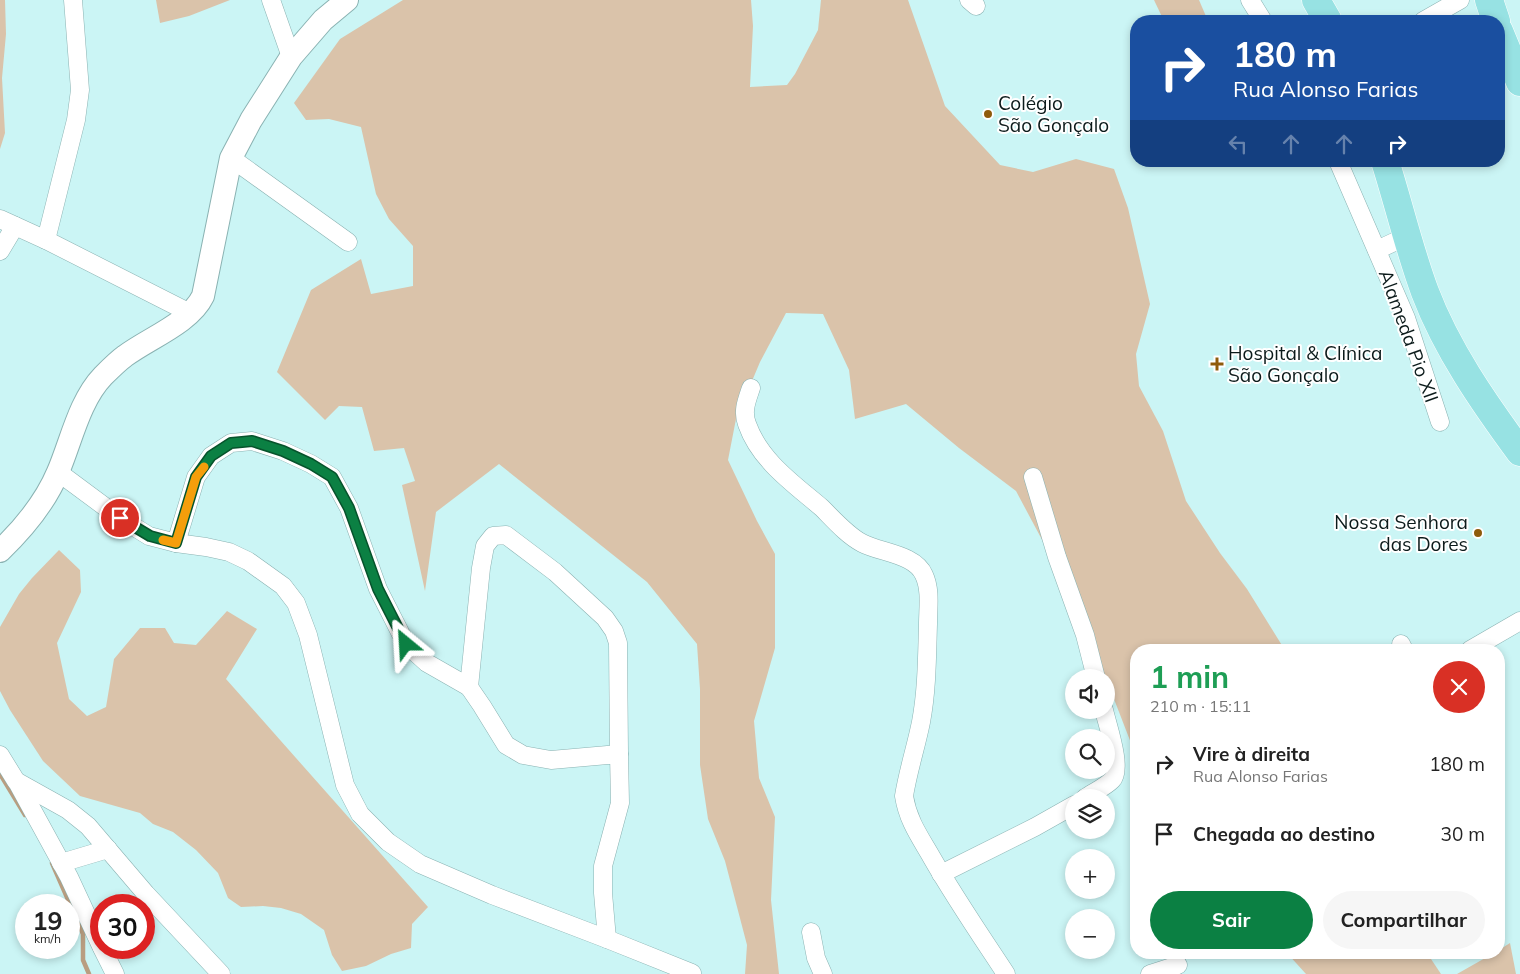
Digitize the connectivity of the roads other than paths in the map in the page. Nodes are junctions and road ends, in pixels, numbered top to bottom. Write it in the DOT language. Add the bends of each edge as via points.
graph roads {
  1 [pos="73,0"];
  2 [pos="271,0"];
  3 [pos="347,0"];
  4 [pos="1250,0"];
  5 [pos="1316,0"];
  6 [pos="1460,0"];
  7 [pos="1489,0"];
  8 [pos="1259,15"];
  9 [pos="1325,15"];
  10 [pos="1434,15"];
  11 [pos="1494,15"];
  12 [pos="1505,46"];
  13 [pos="291,57"];
  14 [pos="1520,82"];
  15 [pos="231,158"];
  16 [pos="1341,167"];
  17 [pos="1387,167"];
  18 [pos="7,223"];
  19 [pos="1407,236"];
  20 [pos="46,240"];
  21 [pos="348,242"];
  22 [pos="1377,250"];
  23 [pos="0,251"];
  24 [pos="190,313"];
  25 [pos="751,388"];
  26 [pos="1440,422"];
  27 [pos="1520,452"];
  28 [pos="58,472"];
  29 [pos="1033,477"];
  30 [pos="176,543"];
  31 [pos="0,551"];
  32 [pos="1520,621"];
  33 [pos="1480,644"];
  34 [pos="1094,669"];
  35 [pos="469,687"];
  36 [pos="1106,719"];
  37 [pos="0,754"];
  38 [pos="619,754"];
  39 [pos="16,781"];
  40 [pos="1098,789"];
  41 [pos="1065,810"];
  42 [pos="108,849"];
  43 [pos="61,863"];
  44 [pos="941,874"];
  45 [pos="90,922"];
  46 [pos="811,932"];
  47 [pos="607,939"];
  48 [pos="108,959"];
  49 [pos="1178,965"];
  50 [pos="115,974"];
  51 [pos="221,974"];
  52 [pos="692,974"];
  53 [pos="823,974"];
  54 [pos="1006,974"];
  55 [pos="1150,974"];
  1 -- 20 [label="street" via="80,90 76,120"];
  2 -- 13 [label="street"];
  3 -- 13 [label="street" via="323,20"];
  4 -- 8 [label="street"];
  5 -- 9 [label="main road"];
  6 -- 10 [label="street"];
  7 -- 11 [label="main road"];
  12 -- 14 [label="main road"];
  13 -- 15 [label="street"];
  15 -- 21 [label="street"];
  15 -- 24 [label="street" via="203,296"];
  16 -- 22 [label="street, Alameda Pio XII"];
  17 -- 19 [label="main road"];
  18 -- 20 [label="street"];
  18 -- 23 [label="street"];
  19 -- 22 [label="street, Alameda Pio XII"];
  19 -- 27 [label="main road" via="1436,316 1481,398"];
  20 -- 24 [label="street"];
  22 -- 26 [label="street, Alameda Pio XII" via="1406,318"];
  24 -- 28 [label="street" via="125,356 102,377 84,406"];
  25 -- 44 [label="street" via="744,409 746,424 776,469 860,542 915,562 924,574 928,588 927,674 921,721 904,796 909,819"];
  28 -- 30 [label="street" via="120,518 150,536"];
  28 -- 31 [label="street" via="40,506"];
  29 -- 34 [label="street"];
  30 -- 35 [label="street" via="196,477 211,456 231,443 252,441 311,464 332,477 349,508 378,589 406,644 428,663"];
  30 -- 47 [label="street" via="229,552 248,561 283,586 296,603 308,635 345,785 360,814 388,842 420,864"];
  32 -- 33 [label="street"];
  35 -- 38 [label="street" via="506,745 523,755 551,760"];
  35 -- 38 [label="street" via="485,546 493,536 506,535 555,572 605,618 614,631 619,660"];
  36 -- 40 [label="street" via="1116,774"];
  37 -- 39 [label="street"];
  38 -- 47 [label="street" via="620,804 603,866"];
  39 -- 42 [label="street" via="68,810 88,826"];
  39 -- 43 [label="street"];
  41 -- 44 [label="street"];
  42 -- 43 [label="street"];
  42 -- 51 [label="street"];
  43 -- 45 [label="street"];
  44 -- 54 [label="street"];
  46 -- 53 [label="street"];
  47 -- 52 [label="street"];
  48 -- 50 [label="street"];
  49 -- 55 [label="street"];
}
